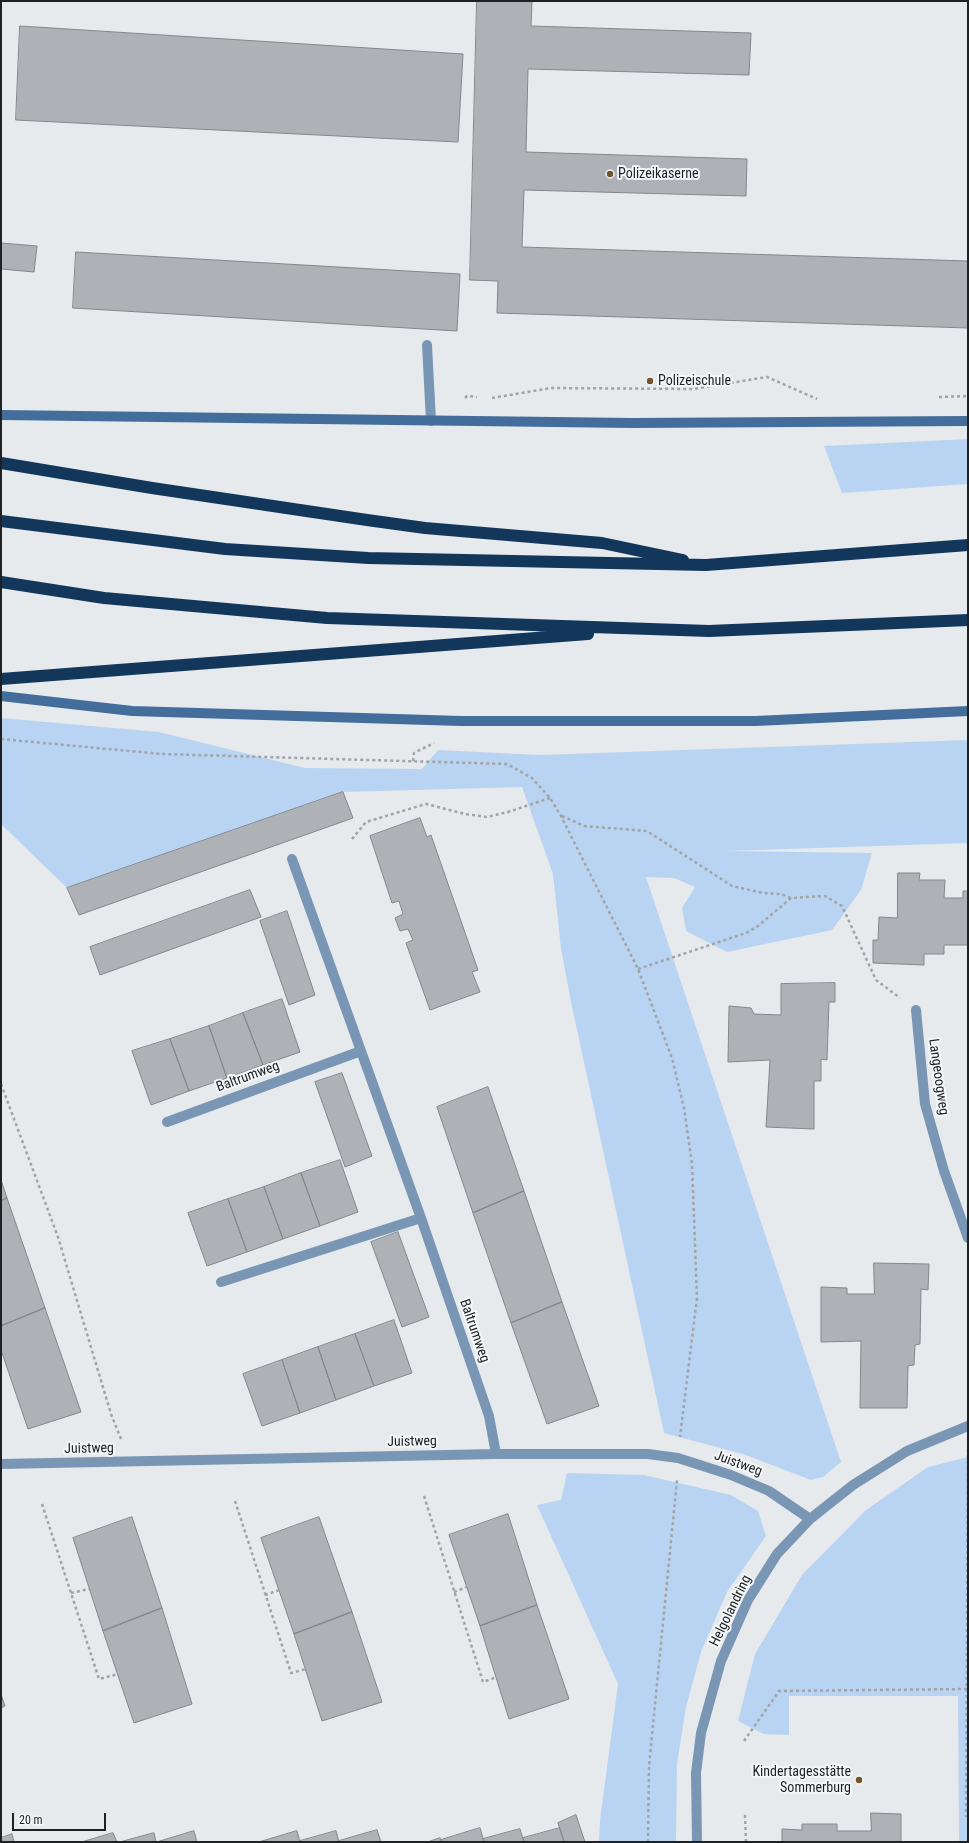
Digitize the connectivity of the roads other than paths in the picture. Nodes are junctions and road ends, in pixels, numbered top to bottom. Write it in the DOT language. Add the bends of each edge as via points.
graph roads {
  1 [pos="427,345"];
  2 [pos="1,415"];
  3 [pos="432,421"];
  4 [pos="968,422"];
  5 [pos="1,463"];
  6 [pos="1,521"];
  7 [pos="968,545"];
  8 [pos="706,565"];
  9 [pos="1,582"];
  10 [pos="968,620"];
  11 [pos="647,630"];
  12 [pos="1,679"];
  13 [pos="1,696"];
  14 [pos="968,711"];
  15 [pos="292,859"];
  16 [pos="916,1010"];
  17 [pos="362,1051"];
  18 [pos="167,1122"];
  19 [pos="421,1218"];
  20 [pos="968,1238"];
  21 [pos="221,1282"];
  22 [pos="968,1426"];
  23 [pos="496,1454"];
  24 [pos="1,1464"];
  25 [pos="810,1519"];
  26 [pos="697,1842"];
  1 -- 3 [label="street"];
  2 -- 3 [label="main road"];
  3 -- 4 [label="main road"];
  5 -- 8 [label="highway" via="424,528 602,543"];
  6 -- 8 [label="highway" via="225,549 368,558"];
  7 -- 8 [label="highway"];
  9 -- 11 [label="highway" via="104,598 327,618"];
  10 -- 11 [label="highway" via="709,631"];
  11 -- 12 [label="highway"];
  13 -- 14 [label="main road" via="132,711 454,721 756,721"];
  15 -- 17 [label="street, Baltrumweg"];
  16 -- 20 [label="street, Langeoogweg" via="925,1104 944,1171"];
  17 -- 18 [label="street, Baltrumweg"];
  17 -- 19 [label="street, Baltrumweg"];
  19 -- 21 [label="street"];
  19 -- 23 [label="street, Baltrumweg" via="489,1416"];
  22 -- 25 [label="street, Helgolandring" via="907,1451 853,1485"];
  23 -- 24 [label="street, Juistweg"];
  23 -- 25 [label="street, Juistweg" via="648,1454 678,1458 731,1475 769,1491"];
  25 -- 26 [label="street, Helgolandring" via="777,1554 748,1600 721,1662 701,1733 696,1773"];
}
